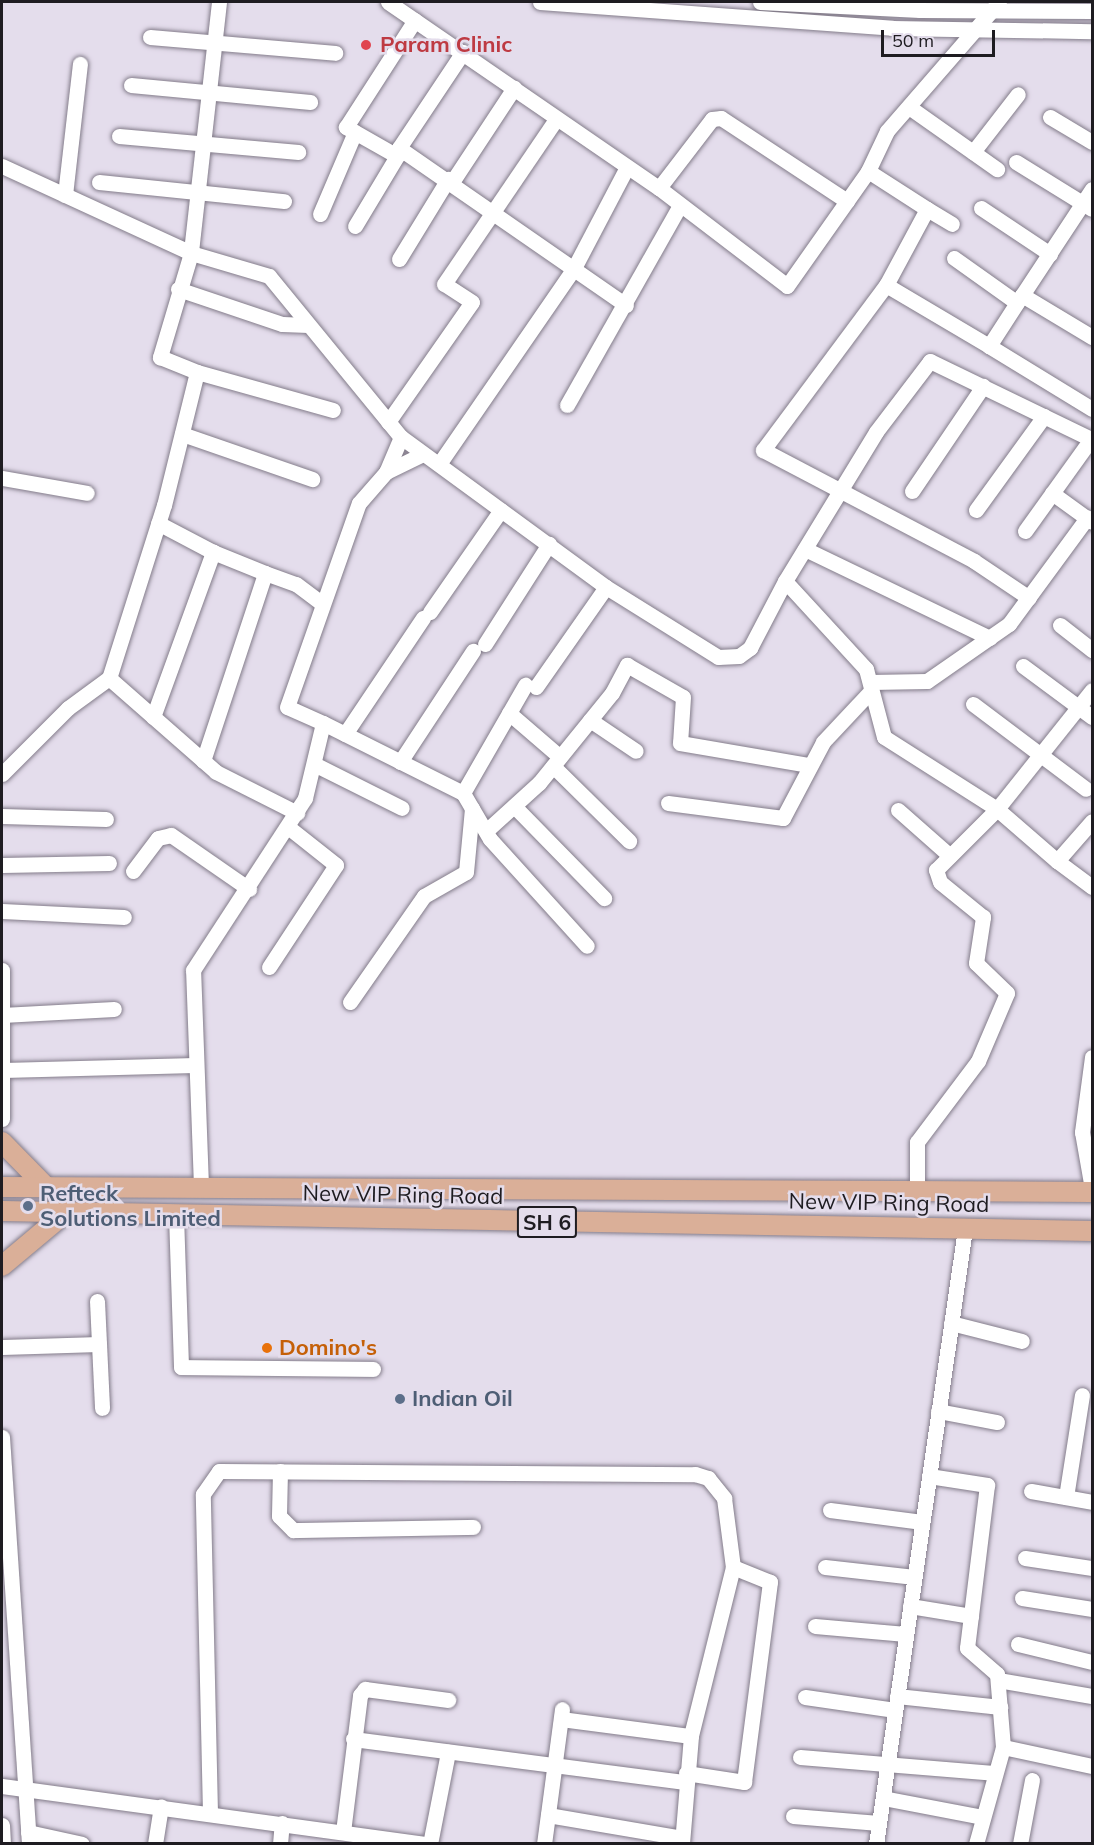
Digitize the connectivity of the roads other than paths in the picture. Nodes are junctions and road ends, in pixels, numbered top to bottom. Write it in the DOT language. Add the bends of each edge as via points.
graph roads {
  1 [pos="219,2"];
  2 [pos="388,2"];
  3 [pos="540,2"];
  4 [pos="760,2"];
  5 [pos="914,6"];
  6 [pos="995,7"];
  7 [pos="1092,11"];
  8 [pos="415,20"];
  9 [pos="978,29"];
  10 [pos="1092,31"];
  11 [pos="150,37"];
  12 [pos="213,43"];
  13 [pos="463,52"];
  14 [pos="335,53"];
  15 [pos="80,64"];
  16 [pos="131,85"];
  17 [pos="514,88"];
  18 [pos="207,94"];
  19 [pos="1018,94"];
  20 [pos="310,102"];
  21 [pos="909,107"];
  22 [pos="1050,117"];
  23 [pos="556,119"];
  24 [pos="355,132"];
  25 [pos="119,136"];
  26 [pos="1092,142"];
  27 [pos="202,143"];
  28 [pos="298,152"];
  29 [pos="398,152"];
  30 [pos="973,152"];
  31 [pos="1016,162"];
  32 [pos="2,166"];
  33 [pos="626,169"];
  34 [pos="997,169"];
  35 [pos="868,171"];
  36 [pos="450,181"];
  37 [pos="99,182"];
  38 [pos="659,188"];
  39 [pos="1092,189"];
  40 [pos="197,194"];
  41 [pos="65,195"];
  42 [pos="284,201"];
  43 [pos="847,201"];
  44 [pos="679,207"];
  45 [pos="1088,207"];
  46 [pos="981,208"];
  47 [pos="495,209"];
  48 [pos="927,209"];
  49 [pos="320,214"];
  50 [pos="952,224"];
  51 [pos="355,226"];
  52 [pos="191,253"];
  53 [pos="1050,254"];
  54 [pos="954,258"];
  55 [pos="399,259"];
  56 [pos="574,268"];
  57 [pos="886,285"];
  58 [pos="178,289"];
  59 [pos="1020,299"];
  60 [pos="626,305"];
  61 [pos="308,325"];
  62 [pos="1092,337"];
  63 [pos="989,346"];
  64 [pos="197,372"];
  65 [pos="983,387"];
  66 [pos="567,405"];
  67 [pos="1092,409"];
  68 [pos="333,410"];
  69 [pos="1044,416"];
  70 [pos="388,422"];
  71 [pos="182,434"];
  72 [pos="401,437"];
  73 [pos="423,454"];
  74 [pos="439,464"];
  75 [pos="386,472"];
  76 [pos="2,478"];
  77 [pos="312,479"];
  78 [pos="912,491"];
  79 [pos="87,493"];
  80 [pos="1052,493"];
  81 [pos="838,494"];
  82 [pos="501,510"];
  83 [pos="976,510"];
  84 [pos="1090,520"];
  85 [pos="158,523"];
  86 [pos="1024,531"];
  87 [pos="549,544"];
  88 [pos="805,549"];
  89 [pos="213,552"];
  90 [pos="265,573"];
  91 [pos="330,581"];
  92 [pos="785,581"];
  93 [pos="296,584"];
  94 [pos="606,586"];
  95 [pos="1029,598"];
  96 [pos="320,602"];
  97 [pos="1060,625"];
  98 [pos="990,638"];
  99 [pos="1092,650"];
  100 [pos="1023,666"];
  101 [pos="110,678"];
  102 [pos="870,687"];
  103 [pos="1092,690"];
  104 [pos="973,704"];
  105 [pos="1079,707"];
  106 [pos="509,713"];
  107 [pos="153,717"];
  108 [pos="1092,717"];
  109 [pos="590,720"];
  110 [pos="323,723"];
  111 [pos="345,734"];
  112 [pos="636,752"];
  113 [pos="1042,754"];
  114 [pos="203,761"];
  115 [pos="400,762"];
  116 [pos="557,762"];
  117 [pos="314,764"];
  118 [pos="809,765"];
  119 [pos="2,774"];
  120 [pos="1086,789"];
  121 [pos="463,793"];
  122 [pos="668,803"];
  123 [pos="514,806"];
  124 [pos="402,808"];
  125 [pos="472,808"];
  126 [pos="997,809"];
  127 [pos="898,810"];
  128 [pos="297,813"];
  129 [pos="2,816"];
  130 [pos="105,819"];
  131 [pos="1092,821"];
  132 [pos="288,827"];
  133 [pos="486,831"];
  134 [pos="629,841"];
  135 [pos="950,856"];
  136 [pos="1057,861"];
  137 [pos="109,863"];
  138 [pos="2,865"];
  139 [pos="133,872"];
  140 [pos="1092,887"];
  141 [pos="249,889"];
  142 [pos="604,898"];
  143 [pos="2,911"];
  144 [pos="124,917"];
  145 [pos="587,946"];
  146 [pos="269,967"];
  147 [pos="2,970"];
  148 [pos="350,1002"];
  149 [pos="114,1009"];
  150 [pos="2,1015"];
  151 [pos="1092,1057"];
  152 [pos="195,1065"];
  153 [pos="3,1070"];
  154 [pos="2,1119"];
  155 [pos="2,1142"];
  156 [pos="201,1186"];
  157 [pos="2,1187"];
  158 [pos="46,1187"];
  159 [pos="284,1187"];
  160 [pos="502,1190"];
  161 [pos="1092,1190"];
  162 [pos="916,1192"];
  163 [pos="2,1211"];
  164 [pos="64,1214"];
  165 [pos="176,1215"];
  166 [pos="285,1217"];
  167 [pos="502,1221"];
  168 [pos="965,1229"];
  169 [pos="1092,1231"];
  170 [pos="2,1266"];
  171 [pos="97,1301"];
  172 [pos="951,1323"];
  173 [pos="1022,1341"];
  174 [pos="99,1344"];
  175 [pos="2,1347"];
  176 [pos="373,1369"];
  177 [pos="1082,1395"];
  178 [pos="102,1408"];
  179 [pos="938,1411"];
  180 [pos="997,1422"];
  181 [pos="2,1437"];
  182 [pos="280,1471"];
  183 [pos="929,1476"];
  184 [pos="1031,1491"];
  185 [pos="1066,1497"];
  186 [pos="1092,1502"];
  187 [pos="830,1510"];
  188 [pos="922,1522"];
  189 [pos="473,1527"];
  190 [pos="4,1540"];
  191 [pos="1025,1558"];
  192 [pos="733,1567"];
  193 [pos="825,1567"];
  194 [pos="1092,1568"];
  195 [pos="914,1577"];
  196 [pos="1022,1598"];
  197 [pos="910,1606"];
  198 [pos="1092,1609"];
  199 [pos="971,1616"];
  200 [pos="815,1626"];
  201 [pos="906,1634"];
  202 [pos="1018,1644"];
  203 [pos="1092,1662"];
  204 [pos="998,1680"];
  205 [pos="1092,1696"];
  206 [pos="805,1697"];
  207 [pos="448,1700"];
  208 [pos="896,1703"];
  209 [pos="1000,1707"];
  210 [pos="691,1736"];
  211 [pos="354,1739"];
  212 [pos="1003,1747"];
  213 [pos="448,1752"];
  214 [pos="800,1757"];
  215 [pos="555,1765"];
  216 [pos="887,1766"];
  217 [pos="1092,1766"];
  218 [pos="993,1773"];
  219 [pos="686,1778"];
  220 [pos="1032,1780"];
  221 [pos="2,1786"];
  222 [pos="24,1786"];
  223 [pos="882,1798"];
  224 [pos="161,1806"];
  225 [pos="210,1813"];
  226 [pos="548,1815"];
  227 [pos="793,1816"];
  228 [pos="983,1817"];
  229 [pos="282,1823"];
  230 [pos="879,1824"];
  231 [pos="2,1825"];
  232 [pos="343,1832"];
  233 [pos="28,1838"];
  234 [pos="682,1841"];
  235 [pos="417,1843"];
  236 [pos="3,1844"];
  237 [pos="82,1844"];
  238 [pos="155,1844"];
  239 [pos="280,1844"];
  240 [pos="430,1844"];
  241 [pos="544,1844"];
  242 [pos="876,1844"];
  243 [pos="976,1844"];
  244 [pos="1020,1844"];
  1 -- 12 [label="street"];
  2 -- 8 [label="street"];
  3 -- 9 [label="street"];
  4 -- 5 [label="street"];
  5 -- 6 [label="street"];
  6 -- 7 [label="street"];
  6 -- 9 [label="street"];
  8 -- 13 [label="street"];
  8 -- 24 [label="street" via="345,127"];
  9 -- 10 [label="street"];
  9 -- 21 [label="street"];
  11 -- 12 [label="street"];
  12 -- 14 [label="street"];
  12 -- 18 [label="street"];
  13 -- 17 [label="street"];
  13 -- 29 [label="street"];
  15 -- 41 [label="street"];
  16 -- 18 [label="street"];
  17 -- 23 [label="street"];
  17 -- 36 [label="street"];
  18 -- 20 [label="street"];
  18 -- 27 [label="street"];
  19 -- 30 [label="street"];
  21 -- 30 [label="street"];
  21 -- 35 [label="street" via="888,131"];
  22 -- 26 [label="street"];
  23 -- 33 [label="street"];
  23 -- 47 [label="street"];
  24 -- 29 [label="street"];
  24 -- 49 [label="street"];
  25 -- 27 [label="street"];
  27 -- 28 [label="street"];
  27 -- 40 [label="street"];
  29 -- 36 [label="street"];
  29 -- 51 [label="street"];
  30 -- 34 [label="street"];
  31 -- 45 [label="street"];
  32 -- 41 [label="street"];
  33 -- 38 [label="street"];
  33 -- 56 [label="street"];
  35 -- 43 [label="street"];
  35 -- 48 [label="street"];
  36 -- 47 [label="street"];
  36 -- 55 [label="street"];
  37 -- 40 [label="street"];
  38 -- 43 [label="street" via="712,119 721,118"];
  38 -- 44 [label="street"];
  39 -- 45 [label="street"];
  40 -- 42 [label="street"];
  40 -- 52 [label="street"];
  41 -- 52 [label="street"];
  43 -- 44 [label="street" via="787,286"];
  44 -- 60 [label="street"];
  45 -- 53 [label="street"];
  46 -- 53 [label="street"];
  47 -- 56 [label="street"];
  47 -- 70 [label="street" via="444,284 472,302 442,352"];
  48 -- 50 [label="street"];
  48 -- 57 [label="street"];
  52 -- 58 [label="street"];
  52 -- 61 [label="street" via="269,276"];
  53 -- 59 [label="street"];
  54 -- 59 [label="street"];
  56 -- 60 [label="street"];
  56 -- 74 [label="street"];
  57 -- 63 [label="street"];
  57 -- 81 [label="street" via="763,450"];
  58 -- 61 [label="street" via="282,324"];
  58 -- 64 [label="street" via="160,357"];
  59 -- 62 [label="street"];
  59 -- 63 [label="street"];
  60 -- 66 [label="street"];
  61 -- 70 [label="street"];
  63 -- 67 [label="street"];
  64 -- 68 [label="street"];
  64 -- 71 [label="street"];
  65 -- 69 [label="street"];
  65 -- 78 [label="street"];
  65 -- 81 [label="street" via="930,361"];
  69 -- 80 [label="street" via="1091,439"];
  69 -- 83 [label="street"];
  70 -- 72 [label="street"];
  71 -- 77 [label="street"];
  71 -- 85 [label="street"];
  72 -- 73 [label="street"];
  72 -- 75 [label="street"];
  73 -- 74 [label="street"];
  73 -- 75 [label="street"];
  74 -- 82 [label="street"];
  75 -- 91 [label="street" via="359,503"];
  76 -- 79 [label="street"];
  80 -- 84 [label="street"];
  80 -- 86 [label="street"];
  81 -- 88 [label="street"];
  81 -- 95 [label="street" via="974,561"];
  82 -- 87 [label="street"];
  82 -- 111 [label="street"];
  84 -- 95 [label="street"];
  85 -- 89 [label="street"];
  85 -- 101 [label="street"];
  87 -- 94 [label="street"];
  87 -- 115 [label="street"];
  88 -- 92 [label="street"];
  88 -- 98 [label="street"];
  89 -- 90 [label="street"];
  89 -- 107 [label="street"];
  90 -- 93 [label="street"];
  90 -- 114 [label="street"];
  91 -- 93 [label="street"];
  91 -- 96 [label="street"];
  92 -- 94 [label="street" via="750,648 727,659"];
  92 -- 102 [label="street" via="866,669"];
  93 -- 96 [label="street"];
  94 -- 106 [label="street"];
  95 -- 98 [label="street" via="1009,624"];
  96 -- 110 [label="street" via="287,707"];
  97 -- 99 [label="street"];
  98 -- 102 [label="street" via="927,681"];
  100 -- 105 [label="street"];
  101 -- 107 [label="street"];
  101 -- 119 [label="street" via="68,708"];
  102 -- 118 [label="street" via="832,730"];
  102 -- 126 [label="street" via="884,737"];
  103 -- 105 [label="street"];
  104 -- 113 [label="street"];
  105 -- 108 [label="street"];
  105 -- 113 [label="street"];
  106 -- 116 [label="street"];
  106 -- 121 [label="street"];
  107 -- 114 [label="street"];
  109 -- 112 [label="street"];
  109 -- 116 [label="street"];
  109 -- 118 [label="street" via="627,665 683,697 680,743"];
  110 -- 111 [label="street"];
  110 -- 117 [label="street"];
  111 -- 115 [label="street"];
  113 -- 120 [label="street"];
  113 -- 126 [label="street"];
  114 -- 128 [label="street"];
  115 -- 121 [label="street"];
  116 -- 123 [label="street"];
  116 -- 134 [label="street"];
  117 -- 124 [label="street"];
  117 -- 128 [label="street"];
  118 -- 122 [label="street" via="790,808 778,820"];
  121 -- 125 [label="street"];
  123 -- 133 [label="street"];
  123 -- 142 [label="street"];
  125 -- 133 [label="street"];
  125 -- 148 [label="street" via="466,872 424,896"];
  126 -- 135 [label="street"];
  126 -- 136 [label="street"];
  127 -- 135 [label="street"];
  128 -- 132 [label="street"];
  129 -- 130 [label="street"];
  131 -- 136 [label="street"];
  132 -- 141 [label="street"];
  132 -- 146 [label="street" via="336,865"];
  133 -- 145 [label="street"];
  135 -- 162 [label="street" via="936,875 983,917 976,963 1007,993 978,1061 916,1142"];
  136 -- 140 [label="street"];
  137 -- 138 [label="street"];
  139 -- 141 [label="street" via="158,838 171,835"];
  141 -- 152 [label="street" via="193,970"];
  143 -- 144 [label="street"];
  147 -- 150 [label="street"];
  149 -- 150 [label="street"];
  150 -- 153 [label="street"];
  151 -- 161 [label="street" via="1082,1132"];
  152 -- 153 [label="street"];
  152 -- 156 [label="street"];
  153 -- 154 [label="street"];
  155 -- 158 [label="main road"];
  156 -- 158 [label="main road, New VIP Ring Road / SH 6"];
  156 -- 159 [label="main road, New VIP Ring Road / SH 6"];
  157 -- 158 [label="main road, New VIP Ring Road / SH 6"];
  159 -- 160 [label="main road, New VIP Ring Road / SH 6"];
  159 -- 166 [label="main road"];
  160 -- 162 [label="main road, New VIP Ring Road / SH 6"];
  160 -- 167 [label="main road"];
  161 -- 162 [label="main road, New VIP Ring Road / SH 6"];
  163 -- 164 [label="main road, New VIP Ring Road / SH 6"];
  164 -- 165 [label="main road, New VIP Ring Road / SH 6"];
  164 -- 170 [label="main road"];
  165 -- 166 [label="main road, New VIP Ring Road / SH 6"];
  165 -- 176 [label="street" via="182,1367"];
  166 -- 167 [label="main road, New VIP Ring Road / SH 6"];
  167 -- 168 [label="main road, New VIP Ring Road / SH 6"];
  168 -- 169 [label="main road, New VIP Ring Road / SH 6"];
  168 -- 172 [label="street"];
  171 -- 174 [label="street"];
  172 -- 173 [label="street"];
  172 -- 179 [label="street"];
  174 -- 175 [label="street"];
  174 -- 178 [label="street"];
  177 -- 185 [label="street"];
  179 -- 180 [label="street"];
  179 -- 183 [label="street"];
  181 -- 190 [label="street"];
  182 -- 189 [label="street" via="279,1516 293,1530"];
  182 -- 192 [label="street" via="695,1474 708,1478 724,1498"];
  182 -- 225 [label="street" via="219,1471 203,1494"];
  183 -- 188 [label="street"];
  183 -- 199 [label="street" via="987,1485"];
  184 -- 185 [label="street"];
  185 -- 186 [label="street"];
  187 -- 188 [label="street"];
  188 -- 195 [label="street"];
  190 -- 222 [label="street"];
  191 -- 194 [label="street"];
  192 -- 210 [label="street"];
  192 -- 219 [label="street" via="770,1582 744,1782"];
  193 -- 195 [label="street"];
  195 -- 197 [label="street"];
  196 -- 198 [label="street"];
  197 -- 199 [label="street"];
  197 -- 201 [label="street"];
  199 -- 204 [label="street" via="967,1648"];
  200 -- 201 [label="street"];
  201 -- 208 [label="street"];
  202 -- 203 [label="street"];
  204 -- 205 [label="street"];
  204 -- 209 [label="street"];
  206 -- 208 [label="street"];
  207 -- 211 [label="street" via="365,1689 358,1701"];
  208 -- 209 [label="street"];
  208 -- 216 [label="street"];
  209 -- 212 [label="street"];
  210 -- 215 [label="street" via="561,1714"];
  210 -- 219 [label="street"];
  211 -- 213 [label="street"];
  211 -- 232 [label="street"];
  212 -- 217 [label="street"];
  212 -- 218 [label="street"];
  213 -- 215 [label="street"];
  213 -- 240 [label="street"];
  214 -- 216 [label="street"];
  215 -- 219 [label="street"];
  215 -- 226 [label="street"];
  216 -- 218 [label="street"];
  216 -- 223 [label="street"];
  218 -- 228 [label="street"];
  219 -- 234 [label="street"];
  220 -- 244 [label="street"];
  221 -- 222 [label="street"];
  222 -- 224 [label="street"];
  222 -- 233 [label="street"];
  223 -- 228 [label="street"];
  223 -- 230 [label="street"];
  224 -- 225 [label="street"];
  224 -- 238 [label="street"];
  225 -- 229 [label="street"];
  226 -- 234 [label="street"];
  226 -- 241 [label="street"];
  227 -- 230 [label="street"];
  228 -- 243 [label="street"];
  229 -- 232 [label="street"];
  229 -- 239 [label="street"];
  230 -- 242 [label="street"];
  231 -- 236 [label="street"];
  232 -- 235 [label="street"];
  233 -- 237 [label="street"];
}
